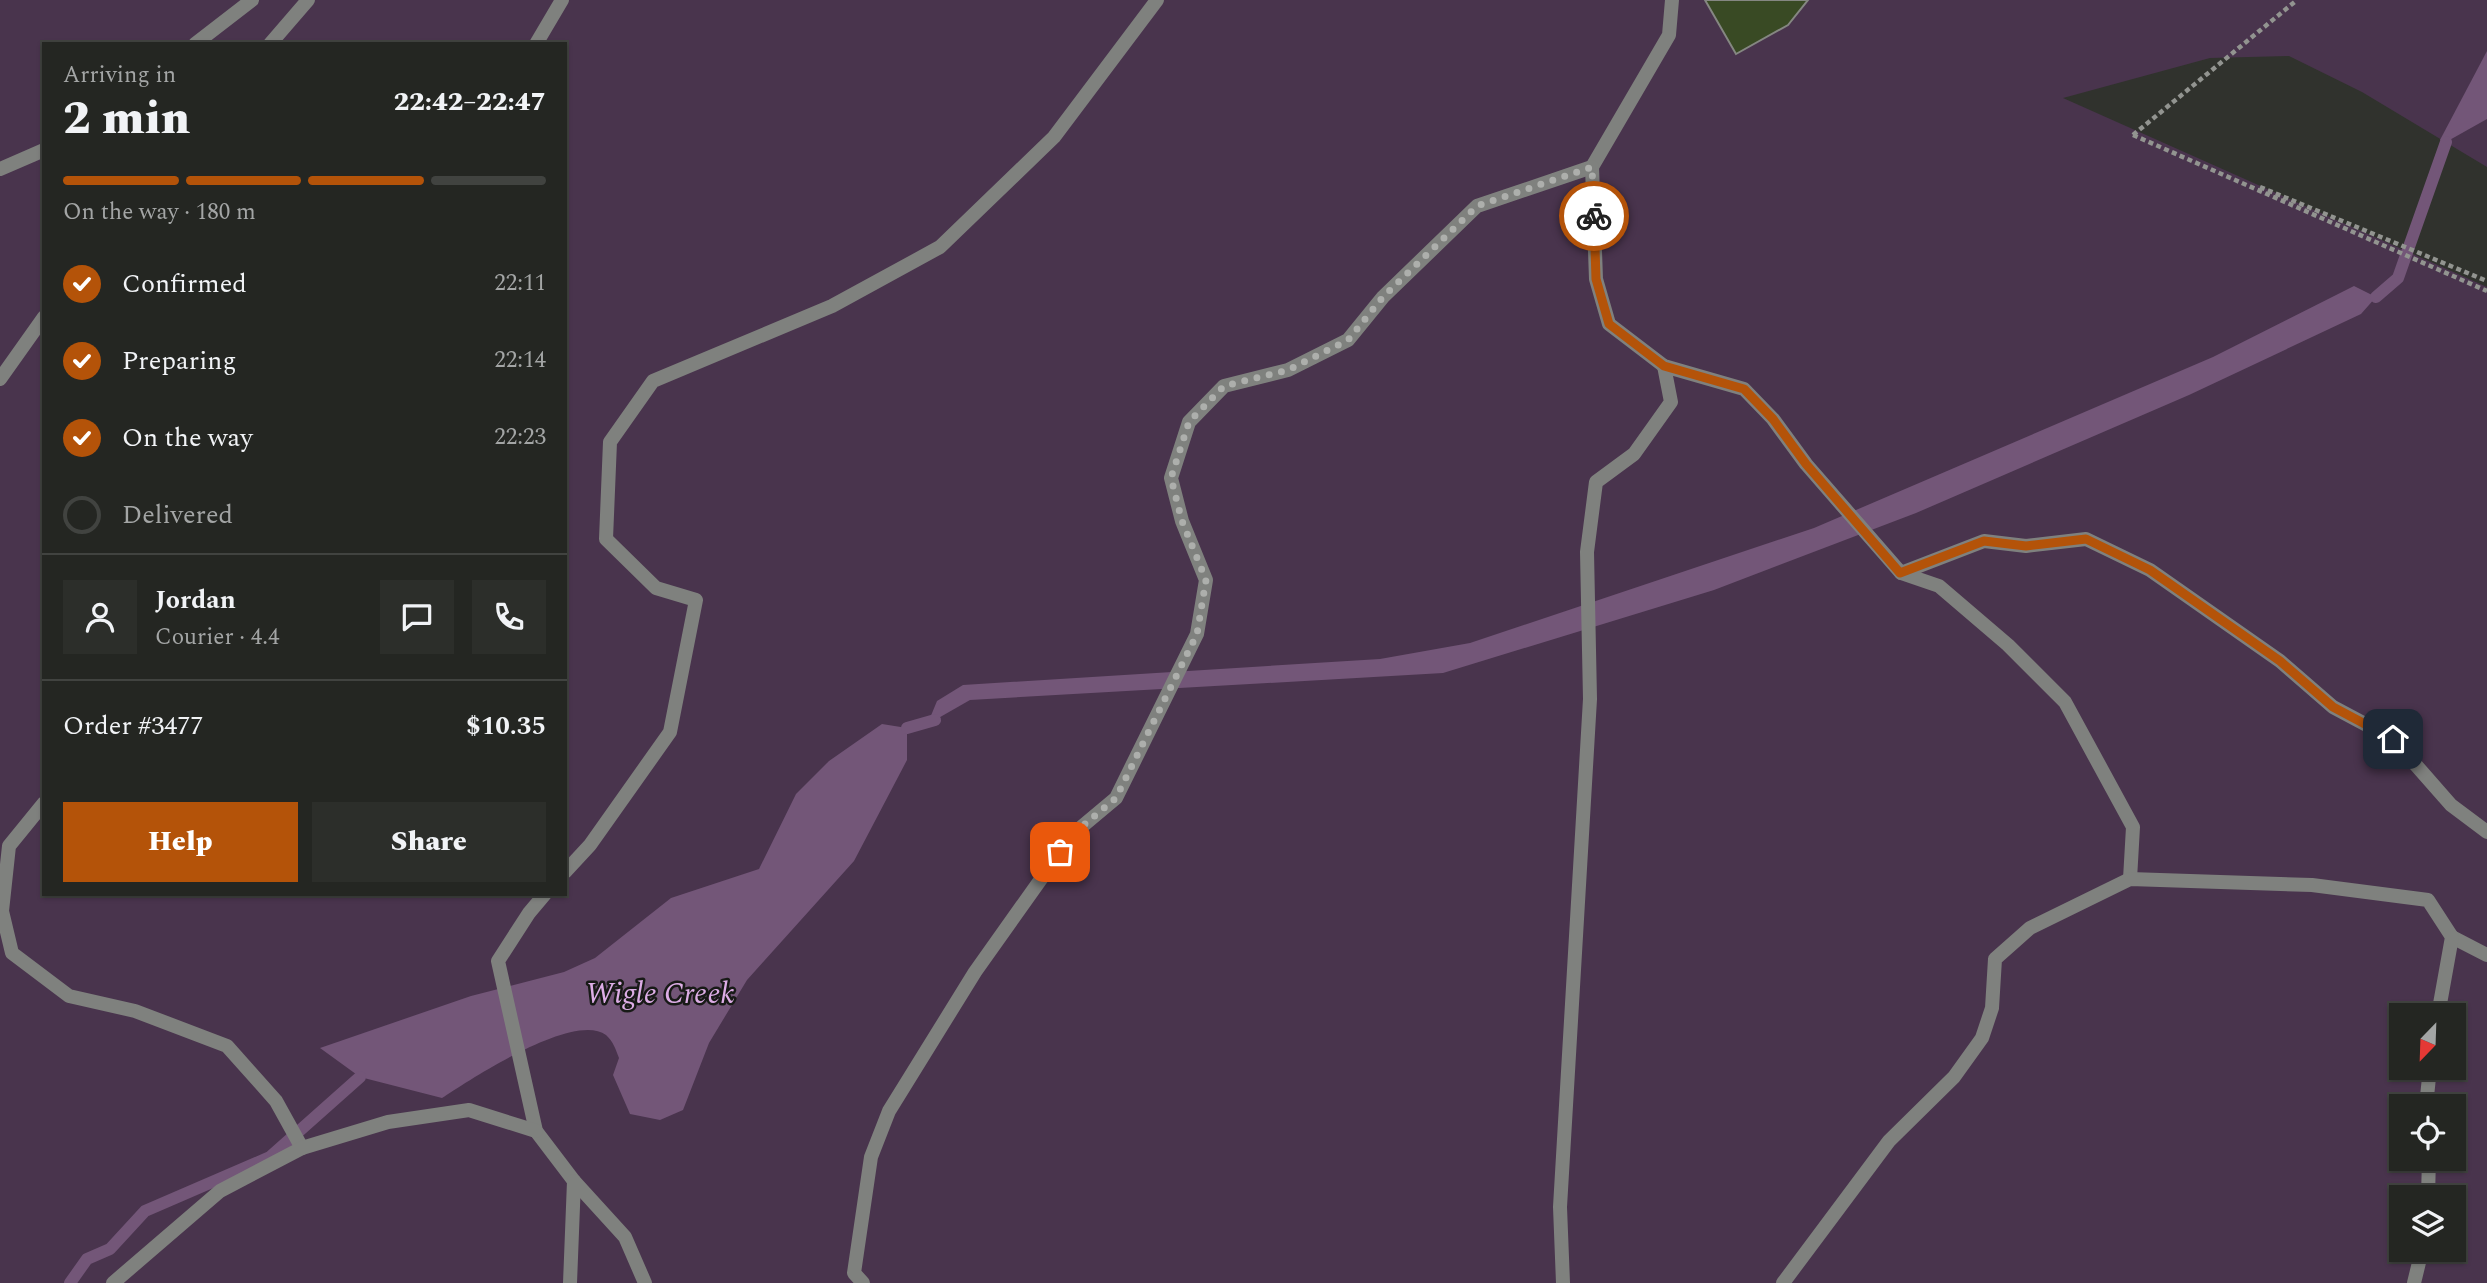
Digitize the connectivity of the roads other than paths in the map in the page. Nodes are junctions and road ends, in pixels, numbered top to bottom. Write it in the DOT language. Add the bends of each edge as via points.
graph roads {
  1 [pos="252,0"];
  2 [pos="307,0"];
  3 [pos="562,0"];
  4 [pos="1157,0"];
  5 [pos="1672,0"];
  6 [pos="198,42"];
  7 [pos="272,42"];
  8 [pos="537,42"];
  9 [pos="42,151"];
  10 [pos="1592,167"];
  11 [pos="0,169"];
  12 [pos="42,320"];
  13 [pos="1664,366"];
  14 [pos="0,379"];
  15 [pos="1900,573"];
  16 [pos="42,805"];
  17 [pos="2487,832"];
  18 [pos="567,870"];
  19 [pos="2130,879"];
  20 [pos="543,896"];
  21 [pos="2452,936"];
  22 [pos="2487,955"];
  23 [pos="2440,1003"];
  24 [pos="536,1131"];
  25 [pos="302,1148"];
  26 [pos="574,1181"];
  27 [pos="2419,1262"];
  28 [pos="113,1283"];
  29 [pos="570,1283"];
  30 [pos="645,1283"];
  31 [pos="863,1283"];
  32 [pos="1563,1283"];
  33 [pos="1783,1283"];
  34 [pos="2414,1283"];
  1 -- 6 [label="lane"];
  2 -- 7 [label="lane"];
  3 -- 8 [label="lane"];
  4 -- 18 [label="lane" via="1054,137 940,247 832,306 653,381 610,442 606,539 656,588 696,600 670,732 590,845"];
  5 -- 10 [label="lane" via="1669,35"];
  9 -- 11 [label="lane"];
  10 -- 13 [label="lane" via="1596,279 1609,324"];
  10 -- 31 [label="lane" via="1477,206 1383,297 1348,340 1288,370 1224,386 1189,422 1171,478 1182,521 1206,580 1197,634 1116,798 1073,834 975,972 889,1111 871,1157 855,1273"];
  12 -- 14 [label="lane"];
  13 -- 15 [label="lane" via="1744,389"];
  13 -- 32 [label="lane" via="1671,402 1634,454 1596,482 1587,552 1590,699 1560,1207"];
  15 -- 17 [label="lane" via="1984,541 2026,546 2086,539 2150,570 2280,661 2333,707 2393,739 2451,805"];
  15 -- 19 [label="lane" via="1939,586 2065,702 2133,827"];
  16 -- 25 [label="lane" via="9,846 2,911 12,953 69,996 135,1011 227,1046 276,1101"];
  19 -- 21 [label="lane" via="2312,886 2428,900"];
  19 -- 33 [label="lane" via="2031,928 1995,959 1992,1008 1982,1038 1954,1077 1889,1141"];
  20 -- 24 [label="lane" via="498,961"];
  21 -- 22 [label="lane"];
  21 -- 23 [label="lane"];
  24 -- 25 [label="lane" via="469,1110 388,1122"];
  24 -- 26 [label="lane"];
  25 -- 28 [label="lane" via="220,1191"];
  26 -- 29 [label="lane"];
  26 -- 30 [label="lane" via="625,1237"];
  27 -- 34 [label="lane"];
}
